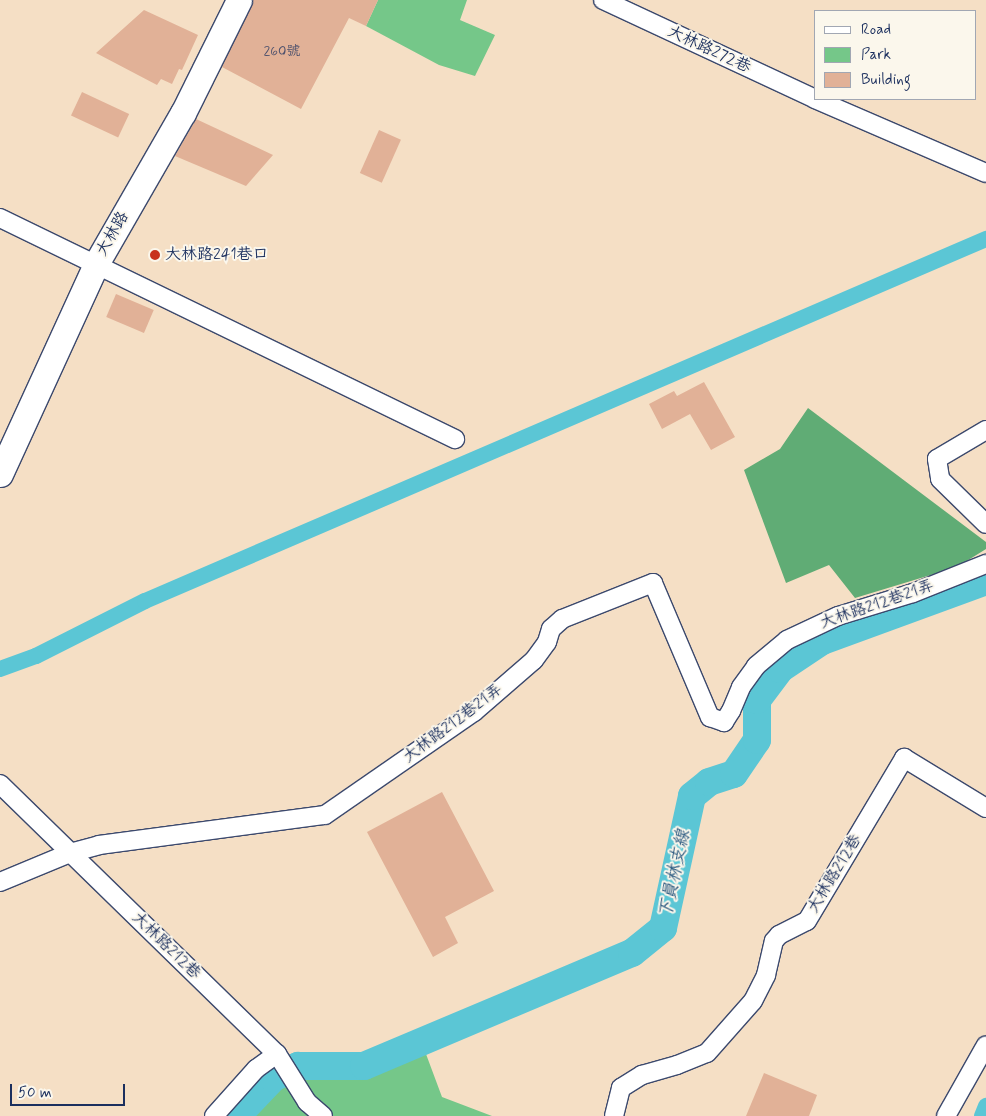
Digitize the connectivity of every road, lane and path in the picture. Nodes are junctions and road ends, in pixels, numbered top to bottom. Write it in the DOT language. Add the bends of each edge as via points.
graph roads {
  1 [pos="239,0"];
  2 [pos="603,0"];
  3 [pos="814,99"];
  4 [pos="817,100"];
  5 [pos="986,173"];
  6 [pos="0,218"];
  7 [pos="96,264"];
  8 [pos="986,430"];
  9 [pos="455,439"];
  10 [pos="0,474"];
  11 [pos="986,524"];
  12 [pos="986,564"];
  13 [pos="0,784"];
  14 [pos="986,808"];
  15 [pos="70,852"];
  16 [pos="0,882"];
  17 [pos="986,1045"];
  18 [pos="277,1054"];
  19 [pos="214,1116"];
  20 [pos="323,1116"];
  21 [pos="614,1116"];
  22 [pos="946,1116"];
  1 -- 7 [label="street, 大林路" via="183,113"];
  2 -- 3 [label="street, 大林路272巷"];
  4 -- 5 [label="street, 大林路272巷"];
  6 -- 7 [label="street"];
  7 -- 9 [label="street"];
  7 -- 10 [label="street, 大林路"];
  8 -- 11 [label="street" via="937,459 940,479"];
  12 -- 15 [label="street, 大林路212巷21弄" via="913,593 838,616 787,640 756,666 724,722 710,717 653,583 562,619 551,629 547,642 534,660 474,712 325,815 99,845"];
  13 -- 15 [label="street, 大林路212巷"];
  14 -- 21 [label="street, 大林路212巷" via="904,758 807,921 779,935 774,941 766,975 753,1001 707,1053 642,1075 620,1088"];
  15 -- 16 [label="street, 大林路212巷21弄"];
  15 -- 18 [label="street, 大林路212巷"];
  17 -- 22 [label="street"];
  18 -- 19 [label="street" via="256,1070"];
  18 -- 20 [label="street, 大林路212巷" via="307,1102"];
}
